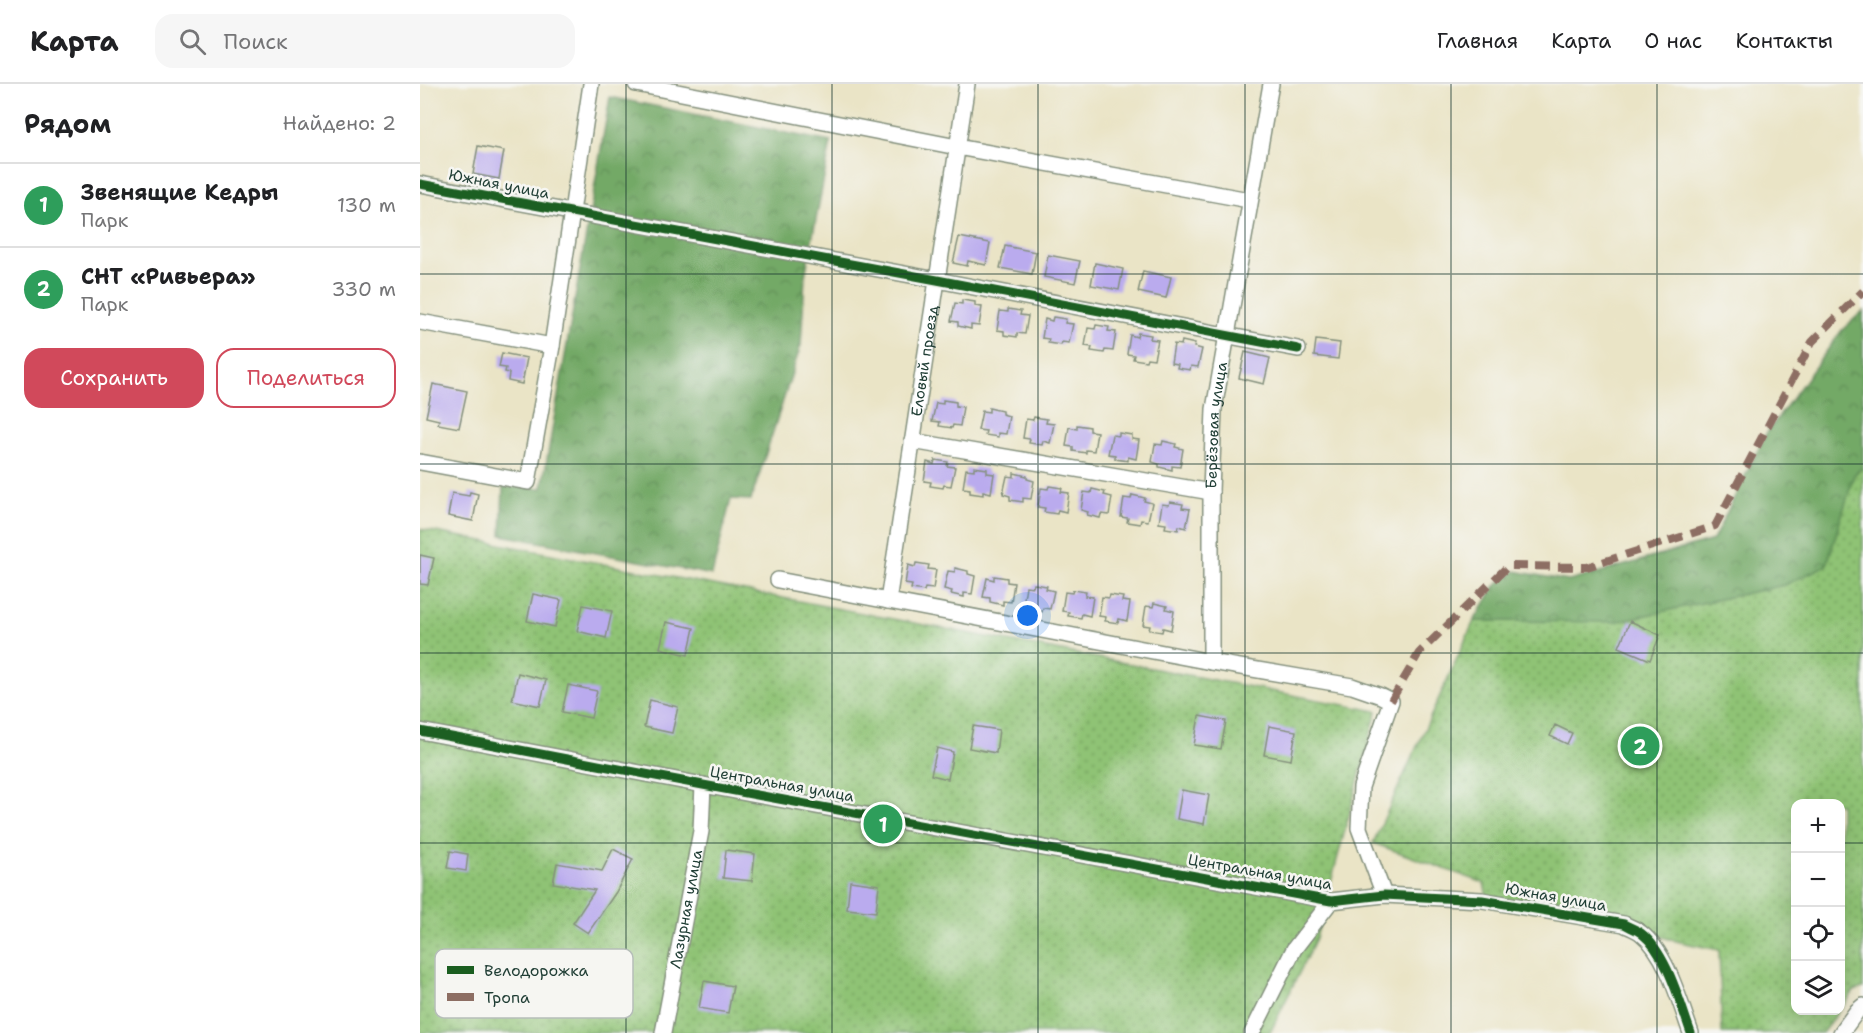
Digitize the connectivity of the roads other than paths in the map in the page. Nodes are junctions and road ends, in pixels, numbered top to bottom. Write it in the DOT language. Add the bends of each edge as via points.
graph roads {
  1 [pos="591,84"];
  2 [pos="636,84"];
  3 [pos="967,84"];
  4 [pos="1271,84"];
  5 [pos="957,147"];
  6 [pos="420,184"];
  7 [pos="1249,200"];
  8 [pos="572,213"];
  9 [pos="937,280"];
  10 [pos="420,322"];
  11 [pos="1226,335"];
  12 [pos="552,346"];
  13 [pos="1298,349"];
  14 [pos="912,441"];
  15 [pos="420,462"];
  16 [pos="1211,492"];
  17 [pos="778,580"];
  18 [pos="888,601"];
  19 [pos="1211,662"];
  20 [pos="420,731"];
  21 [pos="703,785"];
  22 [pos="1384,895"];
  23 [pos="1351,900"];
  24 [pos="1331,901"];
  25 [pos="1863,1006"];
  26 [pos="663,1033"];
  27 [pos="1252,1033"];
  28 [pos="1691,1033"];
  29 [pos="1841,1033"];
  1 -- 8 [label="street"];
  2 -- 5 [label="street"];
  3 -- 5 [label="street, Еловый проезд"];
  4 -- 7 [label="street, Берёзовая улица"];
  5 -- 7 [label="street"];
  5 -- 9 [label="street, Еловый проезд"];
  6 -- 8 [label="street, Южная улица"];
  7 -- 11 [label="street, Берёзовая улица"];
  8 -- 9 [label="street, Южная улица"];
  8 -- 12 [label="street"];
  9 -- 11 [label="street, Южная улица"];
  9 -- 14 [label="street, Еловый проезд"];
  10 -- 12 [label="street"];
  11 -- 13 [label="street, Южная улица"];
  11 -- 16 [label="street, Берёзовая улица" via="1214,409"];
  12 -- 15 [label="street" via="528,482"];
  14 -- 16 [label="street"];
  14 -- 18 [label="street, Еловый проезд"];
  16 -- 19 [label="street, Берёзовая улица"];
  17 -- 18 [label="street"];
  18 -- 19 [label="street"];
  19 -- 22 [label="street" via="1352,686 1391,701 1361,788 1359,828"];
  20 -- 21 [label="street, Центральная улица"];
  21 -- 24 [label="street, Центральная улица"];
  21 -- 26 [label="street, Лазурная улица" via="701,831"];
  22 -- 23 [label="street, Южная улица"];
  22 -- 28 [label="street, Южная улица" via="1482,900 1624,924 1641,933 1665,965"];
  23 -- 24 [label="street, Центральная улица"];
  24 -- 27 [label="street" via="1294,949"];
  25 -- 29 [label="street"];
}
